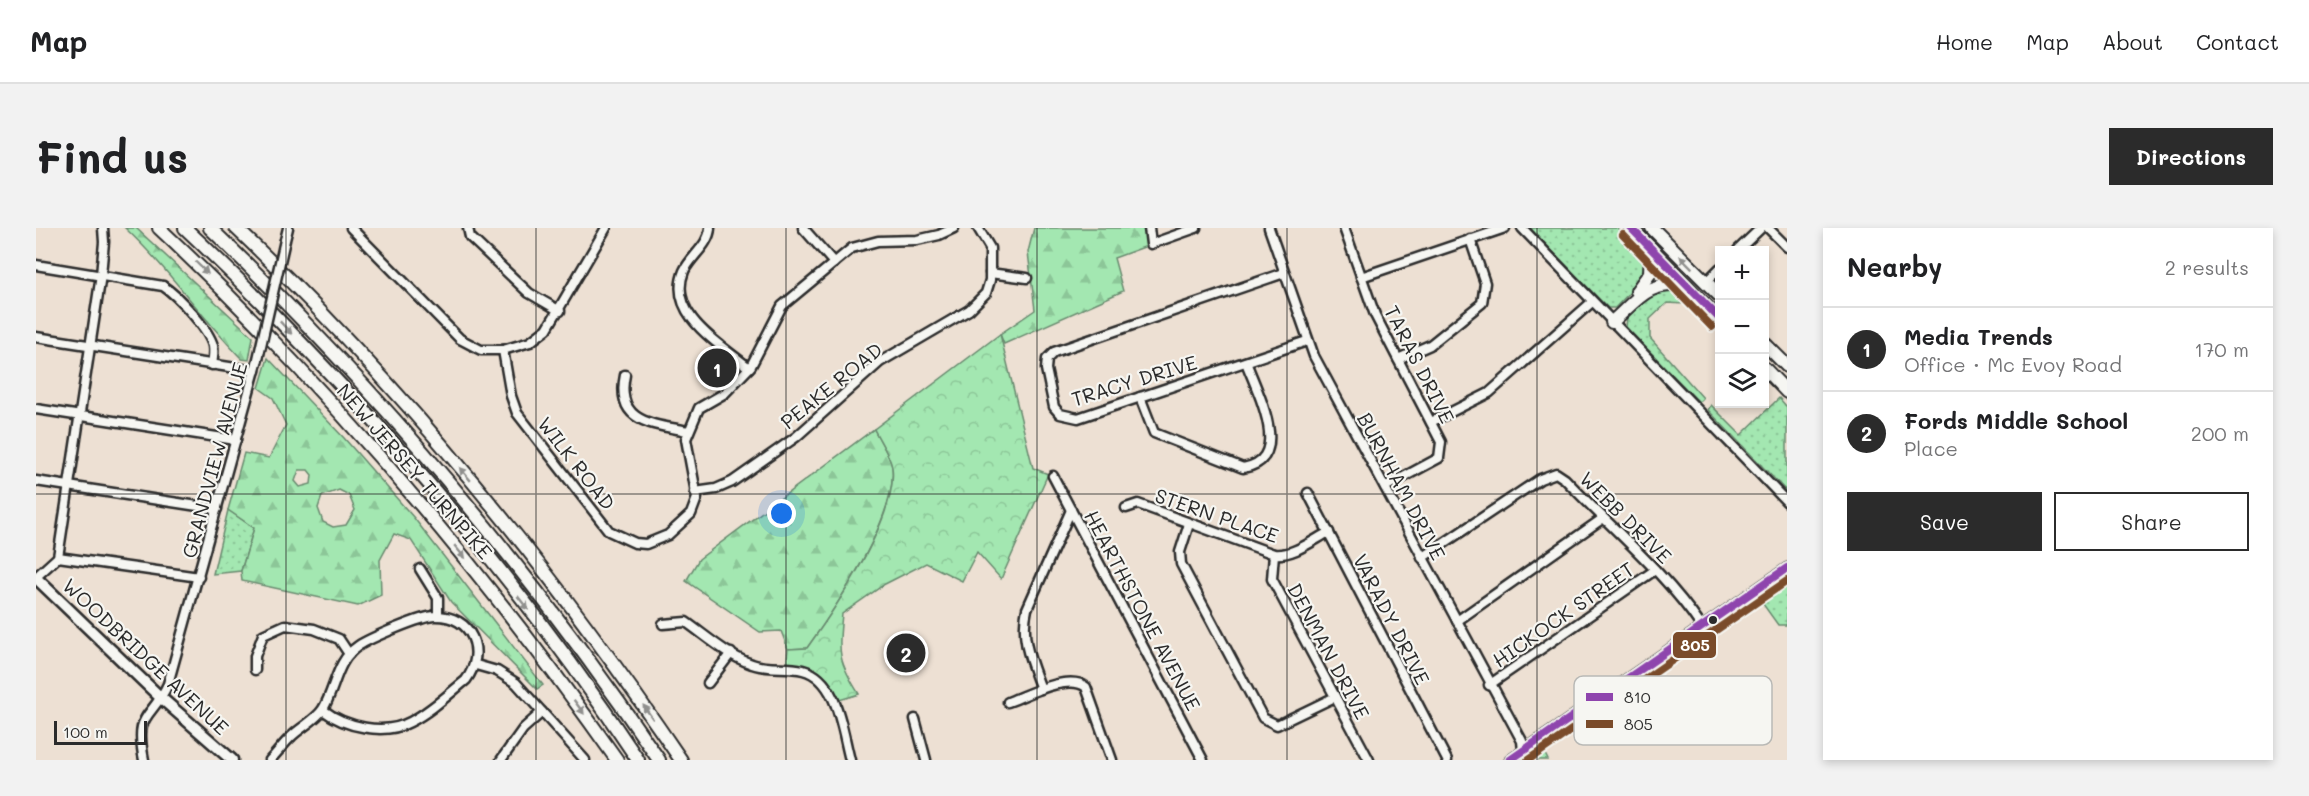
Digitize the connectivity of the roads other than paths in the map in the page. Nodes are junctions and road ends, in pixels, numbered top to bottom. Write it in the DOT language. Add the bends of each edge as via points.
graph roads {
  1 [pos="103,228"];
  2 [pos="159,228"];
  3 [pos="185,228"];
  4 [pos="210,228"];
  5 [pos="237,228"];
  6 [pos="288,228"];
  7 [pos="351,228"];
  8 [pos="468,228"];
  9 [pos="606,228"];
  10 [pos="710,228"];
  11 [pos="803,228"];
  12 [pos="954,228"];
  13 [pos="978,228"];
  14 [pos="1149,228"];
  15 [pos="1196,228"];
  16 [pos="1269,228"];
  17 [pos="1344,228"];
  18 [pos="1505,228"];
  19 [pos="1522,228"];
  20 [pos="1631,228"];
  21 [pos="1652,228"];
  22 [pos="1761,228"];
  23 [pos="1768,228"];
  24 [pos="1470,239"];
  25 [pos="1742,246"];
  26 [pos="1787,247"];
  27 [pos="1651,248"];
  28 [pos="834,263"];
  29 [pos="36,265"];
  30 [pos="1715,272"];
  31 [pos="990,273"];
  32 [pos="1284,273"];
  33 [pos="101,275"];
  34 [pos="1361,277"];
  35 [pos="1027,278"];
  36 [pos="1706,282"];
  37 [pos="1687,286"];
  38 [pos="1715,292"];
  39 [pos="1592,302"];
  40 [pos="560,311"];
  41 [pos="1715,316"];
  42 [pos="1610,321"];
  43 [pos="36,337"];
  44 [pos="1307,341"];
  45 [pos="89,346"];
  46 [pos="1769,348"];
  47 [pos="503,350"];
  48 [pos="1398,359"];
  49 [pos="1246,362"];
  50 [pos="212,365"];
  51 [pos="1787,366"];
  52 [pos="749,368"];
  53 [pos="255,371"];
  54 [pos="1769,373"];
  55 [pos="625,375"];
  56 [pos="1787,392"];
  57 [pos="1140,397"];
  58 [pos="36,409"];
  59 [pos="79,415"];
  60 [pos="1431,422"];
  61 [pos="688,431"];
  62 [pos="236,440"];
  63 [pos="1053,476"];
  64 [pos="36,482"];
  65 [pos="68,486"];
  66 [pos="1384,487"];
  67 [pos="696,492"];
  68 [pos="1308,494"];
  69 [pos="1787,502"];
  70 [pos="1126,507"];
  71 [pos="217,509"];
  72 [pos="1071,510"];
  73 [pos="1602,519"];
  74 [pos="1189,524"];
  75 [pos="1329,532"];
  76 [pos="1274,554"];
  77 [pos="58,557"];
  78 [pos="1422,558"];
  79 [pos="1787,568"];
  80 [pos="420,569"];
  81 [pos="1656,570"];
  82 [pos="36,578"];
  83 [pos="199,578"];
  84 [pos="438,615"];
  85 [pos="1457,621"];
  86 [pos="663,624"];
  87 [pos="1701,626"];
  88 [pos="731,653"];
  89 [pos="350,654"];
  90 [pos="476,665"];
  91 [pos="255,670"];
  92 [pos="1630,676"];
  93 [pos="708,683"];
  94 [pos="1489,685"];
  95 [pos="1041,689"];
  96 [pos="160,697"];
  97 [pos="1335,697"];
  98 [pos="1008,702"];
  99 [pos="322,710"];
  100 [pos="542,712"];
  101 [pos="1574,715"];
  102 [pos="915,719"];
  103 [pos="1523,751"];
  104 [pos="144,760"];
  105 [pos="231,760"];
  106 [pos="270,760"];
  107 [pos="501,760"];
  108 [pos="585,760"];
  109 [pos="617,760"];
  110 [pos="638,760"];
  111 [pos="660,760"];
  112 [pos="681,760"];
  113 [pos="850,760"];
  114 [pos="926,760"];
  115 [pos="1112,760"];
  116 [pos="1203,760"];
  117 [pos="1369,760"];
  118 [pos="1447,760"];
  119 [pos="1510,760"];
  1 -- 33 [label="street"];
  2 -- 109 [label="highway, NEW JERSEY TURNPIKE, one-way" via="267,334 395,474 503,605"];
  3 -- 110 [label="highway, NEW JERSEY TURNPIKE, one-way" via="310,353 431,489 531,613"];
  4 -- 111 [label="highway, NEW JERSEY TURNPIKE" via="353,374 461,498 565,629"];
  112 -- 5 [label="highway, NEW JERSEY TURNPIKE, one-way" via="561,594 474,486 343,337"];
  6 -- 53 [label="street, GRANDVIEW AVENUE, bridge"];
  7 -- 47 [label="street" via="460,339 481,350"];
  8 -- 40 [label="street" via="470,237 529,293"];
  9 -- 40 [label="street"];
  10 -- 52 [label="street" via="684,272 683,301 694,323"];
  11 -- 28 [label="street"];
  12 -- 28 [label="street" via="917,240 852,248"];
  13 -- 31 [label="street, PEAKE ROAD" via="990,248"];
  14 -- 15 [label="street" via="1151,244"];
  16 -- 32 [label="street, BURNHAM DRIVE"];
  17 -- 34 [label="street, TARAS DRIVE"];
  18 -- 24 [label="street"];
  19 -- 39 [label="street"];
  20 -- 27 [label="highway"];
  36 -- 21 [label="highway, one-way"];
  22 -- 25 [label="street"];
  23 -- 26 [label="street"];
  24 -- 34 [label="street"];
  24 -- 48 [label="street" via="1485,283 1482,303 1430,345"];
  27 -- 37 [label="highway"];
  27 -- 42 [label="highway" via="1650,273 1645,284"];
  28 -- 52 [label="street" via="782,306"];
  29 -- 33 [label="street"];
  30 -- 36 [label="street"];
  31 -- 35 [label="street"];
  31 -- 67 [label="street, PEAKE ROAD" via="986,293 969,310 880,362 796,437 732,482"];
  32 -- 44 [label="street, BURNHAM DRIVE"];
  32 -- 57 [label="street, TRACY DRIVE" via="1062,347 1047,359 1054,406 1069,418"];
  33 -- 45 [label="street"];
  33 -- 50 [label="street" via="157,284 169,290 207,332 213,346"];
  34 -- 48 [label="street, TARAS DRIVE"];
  36 -- 38 [label="highway"];
  37 -- 41 [label="highway"];
  37 -- 42 [label="highway" via="1669,283 1650,288"];
  39 -- 42 [label="street"];
  39 -- 60 [label="street" via="1489,393"];
  40 -- 47 [label="street" via="547,329 530,342"];
  42 -- 69 [label="street"];
  43 -- 45 [label="street"];
  44 -- 49 [label="street, TRACY DRIVE"];
  44 -- 66 [label="street, BURNHAM DRIVE"];
  45 -- 50 [label="street"];
  45 -- 59 [label="street"];
  46 -- 51 [label="highway"];
  47 -- 67 [label="street, WILK ROAD" via="517,413 609,531 646,544 668,535 691,514"];
  48 -- 60 [label="street, TARAS DRIVE"];
  49 -- 57 [label="street, TRACY DRIVE"];
  49 -- 57 [label="street" via="1271,433 1264,459 1254,466 1243,468 1162,437 1149,425"];
  50 -- 53 [label="street"];
  52 -- 61 [label="street" via="725,393 699,408"];
  53 -- 62 [label="street, GRANDVIEW AVENUE"];
  54 -- 56 [label="highway"];
  55 -- 61 [label="street" via="625,405 634,415 646,423"];
  58 -- 59 [label="street"];
  59 -- 62 [label="street"];
  59 -- 65 [label="street"];
  60 -- 66 [label="street, TARAS DRIVE" via="1441,442 1439,458"];
  61 -- 67 [label="street" via="686,439"];
  62 -- 71 [label="street, GRANDVIEW AVENUE"];
  63 -- 72 [label="street, HEARTHSTONE AVENUE"];
  64 -- 65 [label="street"];
  65 -- 71 [label="street"];
  65 -- 77 [label="street"];
  66 -- 78 [label="street, BURNHAM DRIVE"];
  68 -- 75 [label="street, VARADY DRIVE"];
  70 -- 74 [label="street, STERN PLACE" via="1138,504"];
  71 -- 83 [label="street, GRANDVIEW AVENUE"];
  72 -- 95 [label="street" via="1024,624 1024,643"];
  72 -- 116 [label="street, HEARTHSTONE AVENUE"];
  73 -- 78 [label="street, WEBB DRIVE" via="1556,474 1540,478"];
  73 -- 81 [label="street, WEBB DRIVE"];
  73 -- 85 [label="street"];
  74 -- 76 [label="street, STERN PLACE"];
  74 -- 97 [label="street" via="1180,552 1181,564 1263,718 1277,725"];
  75 -- 76 [label="street, STERN PLACE" via="1297,549"];
  75 -- 118 [label="street, VARADY DRIVE"];
  76 -- 97 [label="street, DENMAN DRIVE" via="1272,579"];
  77 -- 82 [label="street"];
  77 -- 83 [label="street"];
  78 -- 85 [label="street, BURNHAM DRIVE"];
  79 -- 87 [label="street"];
  80 -- 84 [label="street" via="438,598"];
  81 -- 87 [label="street, WEBB DRIVE"];
  81 -- 94 [label="street, HICKOCK STREET"];
  82 -- 96 [label="main road, WOODBRIDGE AVENUE"];
  83 -- 96 [label="street, GRANDVIEW AVENUE" via="168,684"];
  84 -- 89 [label="street" via="373,638"];
  84 -- 90 [label="street" via="453,619 471,633 477,649"];
  85 -- 94 [label="street, BURNHAM DRIVE"];
  86 -- 88 [label="street" via="686,622"];
  87 -- 92 [label="street"];
  88 -- 93 [label="street"];
  88 -- 113 [label="street" via="753,664 803,670 817,677 833,698"];
  89 -- 91 [label="street" via="339,639 326,632 285,625 263,635 255,656"];
  89 -- 99 [label="street" via="341,664"];
  90 -- 99 [label="street" via="466,681 402,725 349,725"];
  90 -- 100 [label="street" via="507,676"];
  94 -- 103 [label="street, BURNHAM DRIVE" via="1522,741"];
  95 -- 98 [label="street"];
  95 -- 115 [label="street" via="1073,680 1086,687"];
  96 -- 104 [label="street, GRANDVIEW AVENUE" via="142,726"];
  96 -- 105 [label="main road, WOODBRIDGE AVENUE"];
  97 -- 117 [label="street, DENMAN DRIVE"];
  99 -- 106 [label="street"];
  100 -- 107 [label="street" via="523,729"];
  100 -- 108 [label="street"];
  101 -- 103 [label="street"];
  102 -- 114 [label="street"];
  103 -- 119 [label="street"];
}
